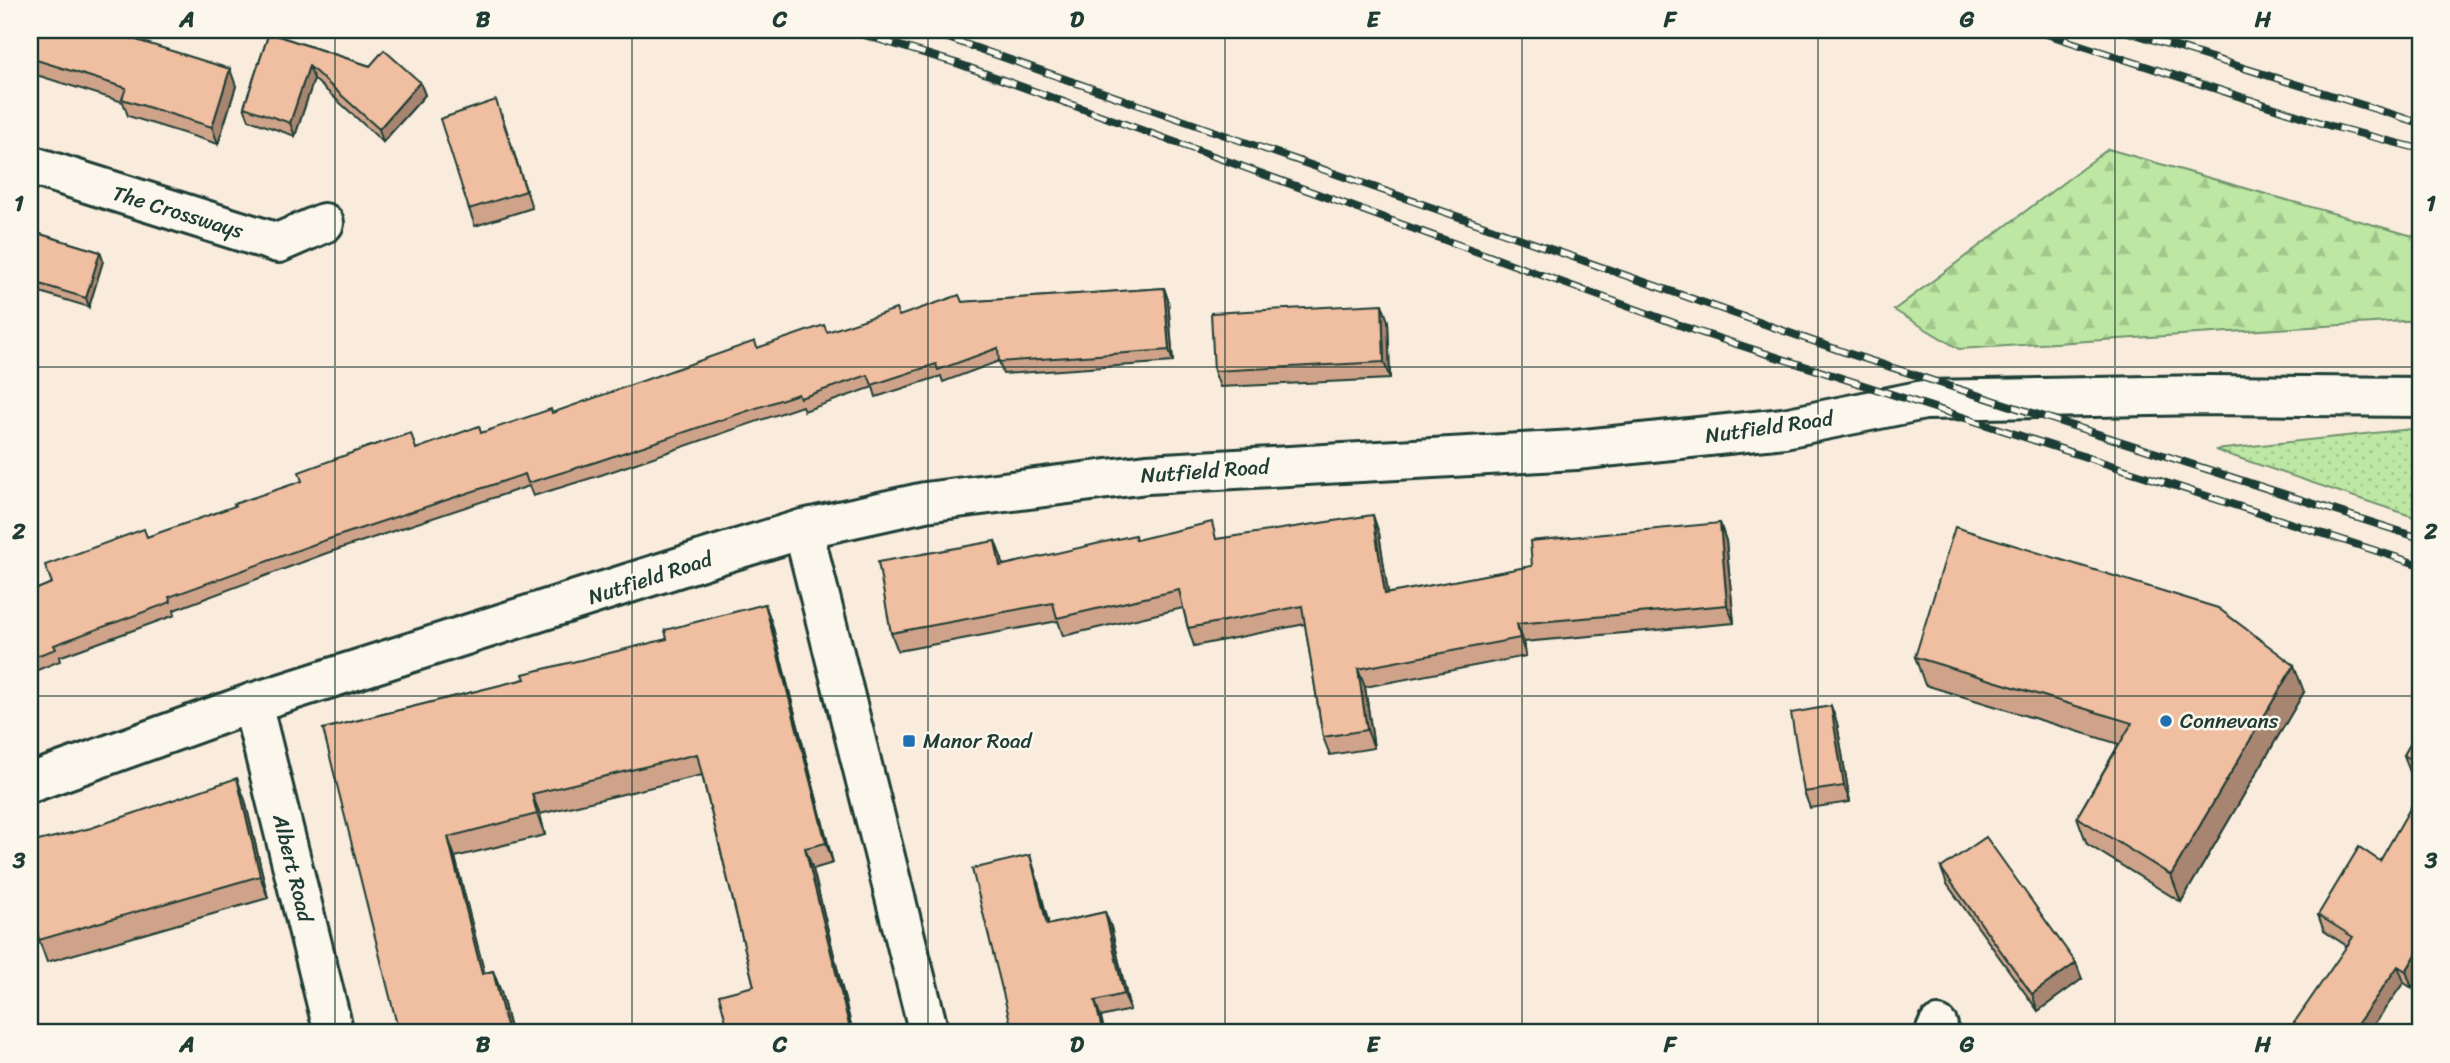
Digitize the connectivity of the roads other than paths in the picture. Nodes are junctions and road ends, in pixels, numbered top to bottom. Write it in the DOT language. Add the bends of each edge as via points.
graph roads {
  1 [pos="30,165"];
  2 [pos="324,223"];
  3 [pos="2420,397"];
  4 [pos="803,529"];
  5 [pos="252,703"];
  6 [pos="30,783"];
  7 [pos="334,1033"];
  8 [pos="929,1033"];
  1 -- 2 [label="street, The Crossways" via="278,243"];
  3 -- 4 [label="street, Nutfield Road" via="1924,400 1784,428 1576,450 1147,474 925,502"];
  4 -- 5 [label="street, Nutfield Road"];
  4 -- 8 [label="street"];
  5 -- 6 [label="street, Nutfield Road"];
  5 -- 7 [label="street, Albert Road"];
}
